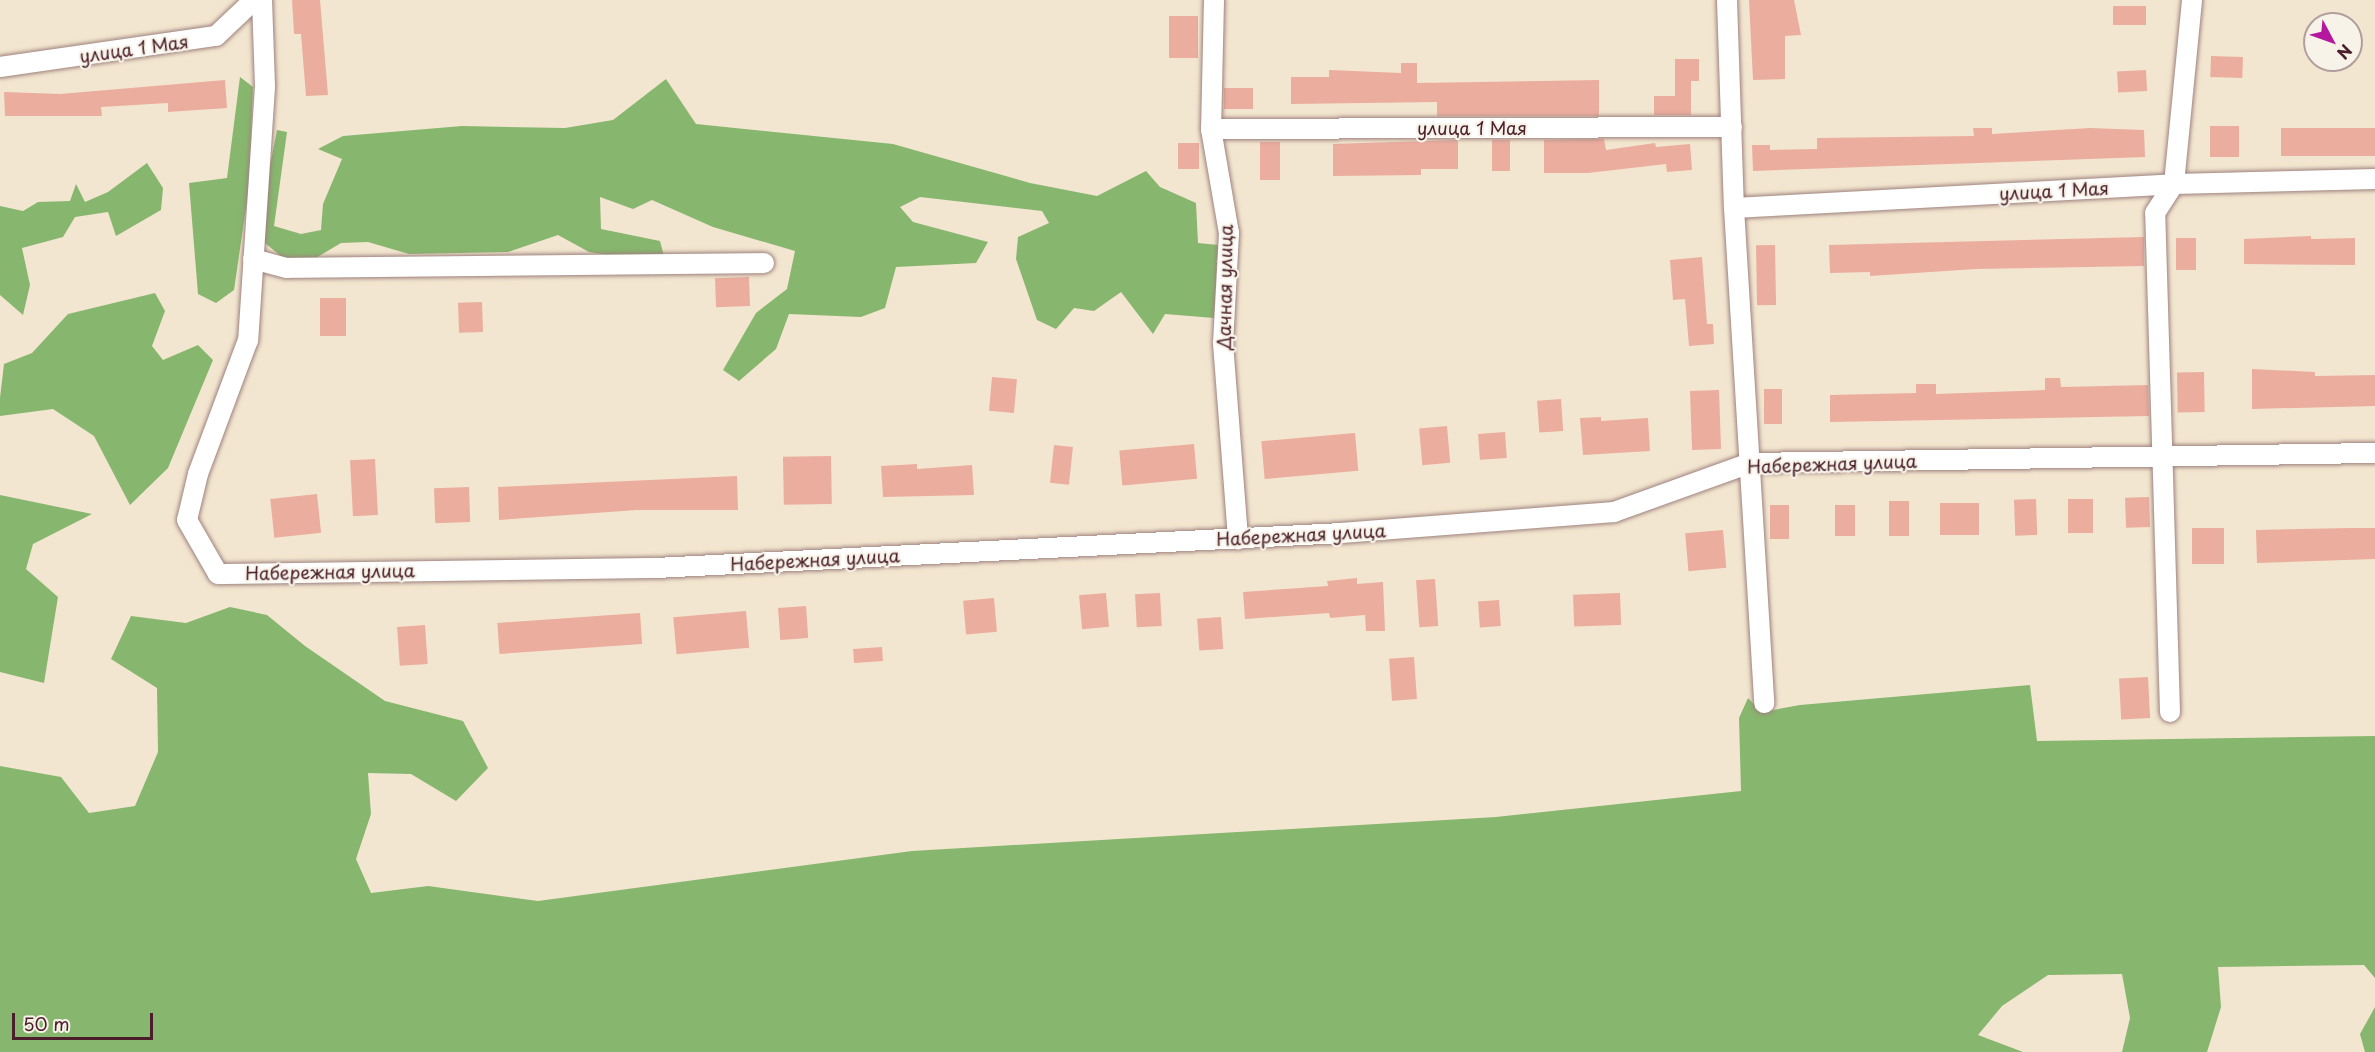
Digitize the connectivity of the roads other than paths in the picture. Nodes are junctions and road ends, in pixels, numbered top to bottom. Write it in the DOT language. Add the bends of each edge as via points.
graph roads {
  1 [pos="254,0"];
  2 [pos="262,0"];
  3 [pos="1214,0"];
  4 [pos="1727,0"];
  5 [pos="2192,0"];
  6 [pos="0,67"];
  7 [pos="1732,127"];
  8 [pos="1212,129"];
  9 [pos="2375,178"];
  10 [pos="2174,184"];
  11 [pos="1734,208"];
  12 [pos="253,259"];
  13 [pos="764,263"];
  14 [pos="2375,453"];
  15 [pos="2165,458"];
  16 [pos="1750,464"];
  17 [pos="1238,538"];
  18 [pos="1764,703"];
  19 [pos="2170,712"];
  1 -- 6 [label="street, улица 1 Мая" via="216,36"];
  2 -- 12 [label="street" via="265,87"];
  3 -- 8 [label="street, Дачная улица"];
  4 -- 7 [label="street"];
  5 -- 10 [label="street"];
  7 -- 8 [label="street, улица 1 Мая"];
  7 -- 11 [label="street"];
  8 -- 17 [label="street, Дачная улица" via="1229,233 1223,343"];
  9 -- 10 [label="street, улица 1 Мая"];
  10 -- 11 [label="street, улица 1 Мая"];
  10 -- 15 [label="street" via="2155,213"];
  11 -- 16 [label="street"];
  12 -- 13 [label="street" via="287,268"];
  12 -- 17 [label="street, Набережная улица" via="248,340 198,474 187,520 218,574 656,568"];
  14 -- 15 [label="street, Набережная улица"];
  15 -- 16 [label="street, Набережная улица"];
  15 -- 19 [label="street"];
  16 -- 17 [label="street, Набережная улица" via="1614,512"];
  16 -- 18 [label="street"];
}
